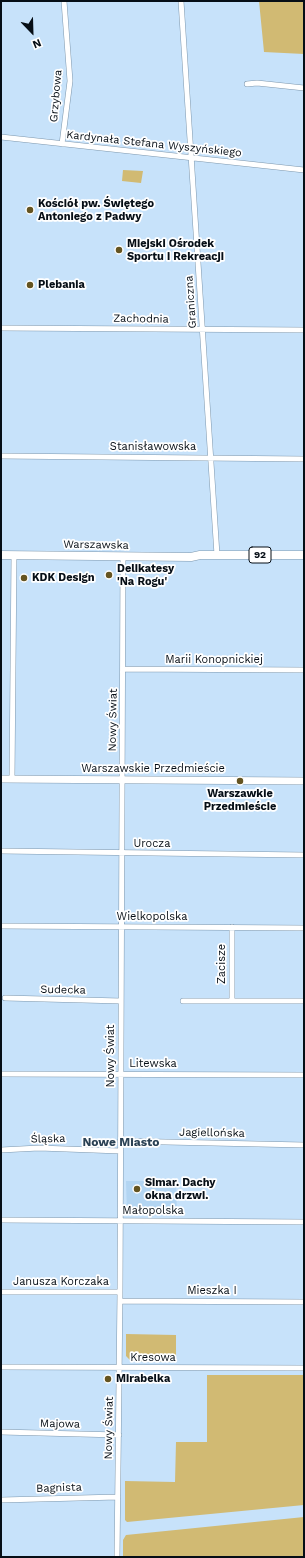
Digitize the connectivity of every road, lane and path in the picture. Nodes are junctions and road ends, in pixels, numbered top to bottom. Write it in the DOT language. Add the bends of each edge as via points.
graph roads {
  1 [pos="64,1"];
  2 [pos="181,1"];
  3 [pos="247,84"];
  4 [pos="304,88"];
  5 [pos="1,138"];
  6 [pos="62,144"];
  7 [pos="192,158"];
  8 [pos="304,170"];
  9 [pos="1,328"];
  10 [pos="203,329"];
  11 [pos="304,330"];
  12 [pos="1,456"];
  13 [pos="211,458"];
  14 [pos="304,458"];
  15 [pos="1,555"];
  16 [pos="14,555"];
  17 [pos="217,555"];
  18 [pos="304,555"];
  19 [pos="123,556"];
  20 [pos="191,557"];
  21 [pos="304,560"];
  22 [pos="123,669"];
  23 [pos="304,670"];
  24 [pos="1,779"];
  25 [pos="12,779"];
  26 [pos="122,780"];
  27 [pos="304,781"];
  28 [pos="1,851"];
  29 [pos="122,853"];
  30 [pos="304,855"];
  31 [pos="1,926"];
  32 [pos="121,927"];
  33 [pos="232,927"];
  34 [pos="304,928"];
  35 [pos="5,998"];
  36 [pos="121,1001"];
  37 [pos="183,1001"];
  38 [pos="232,1001"];
  39 [pos="304,1002"];
  40 [pos="1,1074"];
  41 [pos="121,1074"];
  42 [pos="304,1075"];
  43 [pos="120,1141"];
  44 [pos="304,1145"];
  45 [pos="1,1150"];
  46 [pos="120,1151"];
  47 [pos="1,1220"];
  48 [pos="120,1220"];
  49 [pos="304,1222"];
  50 [pos="1,1292"];
  51 [pos="120,1292"];
  52 [pos="120,1301"];
  53 [pos="304,1302"];
  54 [pos="1,1367"];
  55 [pos="119,1368"];
  56 [pos="304,1368"];
  57 [pos="1,1432"];
  58 [pos="119,1435"];
  59 [pos="118,1497"];
  60 [pos="1,1500"];
  61 [pos="117,1557"];
  1 -- 6 [label="street, Grzybowa" via="70,81"];
  2 -- 7 [label="street, Graniczna"];
  3 -- 4 [label="street"];
  5 -- 6 [label="street, Kardynała Stefana Wyszyńskiego"];
  6 -- 7 [label="street, Kardynała Stefana Wyszyńskiego"];
  7 -- 8 [label="street, Kardynała Stefana Wyszyńskiego"];
  7 -- 10 [label="street, Graniczna"];
  9 -- 10 [label="street, Zachodnia"];
  10 -- 11 [label="street, Zachodnia"];
  10 -- 13 [label="street, Graniczna"];
  12 -- 13 [label="street, Stanisławowska"];
  13 -- 14 [label="street, Stanisławowska"];
  13 -- 17 [label="street, Graniczna"];
  15 -- 16 [label="main road, Warszawska / 92"];
  16 -- 19 [label="main road, Warszawska / 92"];
  16 -- 25 [label="street"];
  17 -- 18 [label="main road, Warszawska / 92"];
  17 -- 20 [label="main road, Warszawska / 92"];
  19 -- 20 [label="main road, Warszawska / 92"];
  19 -- 22 [label="street, Nowy Świat"];
  20 -- 21 [label="main road, Warszawska / 92" via="200,560"];
  22 -- 23 [label="street, Marii Konopnickiej"];
  22 -- 26 [label="street, Nowy Świat"];
  24 -- 25 [label="street, Warszawskie Przedmieście"];
  25 -- 26 [label="street, Warszawskie Przedmieście"];
  26 -- 27 [label="street, Warszawskie Przedmieście"];
  26 -- 29 [label="street, Nowy Świat"];
  28 -- 29 [label="street, Urocza"];
  29 -- 30 [label="street, Urocza"];
  29 -- 32 [label="street, Nowy Świat"];
  31 -- 32 [label="street, Wielkopolska"];
  32 -- 33 [label="street, Wielkopolska"];
  32 -- 36 [label="street, Nowy Świat"];
  33 -- 34 [label="street, Wielkopolska"];
  33 -- 38 [label="street, Zacisze"];
  35 -- 36 [label="street, Sudecka"];
  36 -- 41 [label="street, Nowy Świat"];
  37 -- 38 [label="street"];
  38 -- 39 [label="street"];
  40 -- 41 [label="street, Litewska"];
  41 -- 42 [label="street, Litewska"];
  41 -- 43 [label="street, Nowy Świat"];
  43 -- 44 [label="street, Jagiellońska"];
  43 -- 46 [label="street, Nowy Świat"];
  45 -- 46 [label="street, Śląska" via="46,1148"];
  46 -- 48 [label="street, Nowy Świat"];
  47 -- 48 [label="street, Małopolska"];
  48 -- 49 [label="street, Małopolska"];
  48 -- 51 [label="street, Nowy Świat"];
  50 -- 51 [label="street, Janusza Korczaka"];
  51 -- 52 [label="street, Nowy Świat"];
  52 -- 53 [label="street, Mieszka I"];
  52 -- 55 [label="street, Nowy Świat"];
  54 -- 55 [label="street, Kresowa"];
  55 -- 56 [label="street, Kresowa"];
  55 -- 58 [label="street, Nowy Świat"];
  57 -- 58 [label="street, Majowa"];
  58 -- 59 [label="street, Nowy Świat"];
  59 -- 60 [label="street, Bagnista"];
  59 -- 61 [label="street, Nowy Świat"];
}
